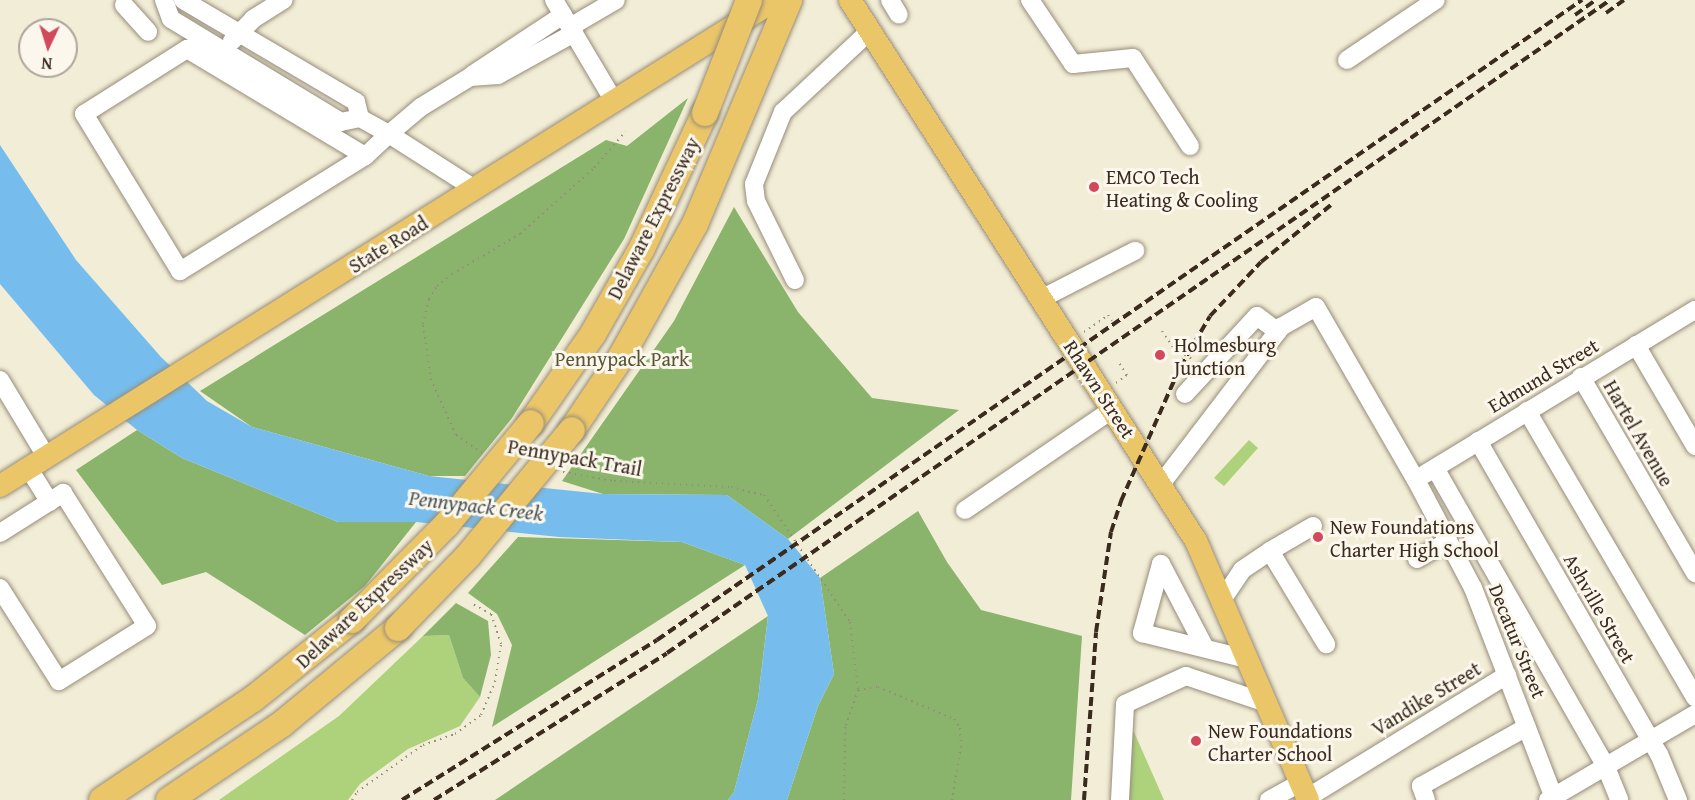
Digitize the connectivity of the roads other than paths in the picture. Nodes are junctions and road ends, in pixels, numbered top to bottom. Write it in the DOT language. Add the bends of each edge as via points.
graph roads {
  1 [pos="164,0"];
  2 [pos="183,0"];
  3 [pos="284,0"];
  4 [pos="616,0"];
  5 [pos="749,0"];
  6 [pos="775,0"];
  7 [pos="789,0"];
  8 [pos="850,0"];
  9 [pos="1030,0"];
  10 [pos="1436,0"];
  11 [pos="125,2"];
  12 [pos="565,19"];
  13 [pos="238,31"];
  14 [pos="870,31"];
  15 [pos="148,32"];
  16 [pos="225,51"];
  17 [pos="1347,60"];
  18 [pos="470,77"];
  19 [pos="614,100"];
  20 [pos="360,118"];
  21 [pos="389,134"];
  22 [pos="1190,146"];
  23 [pos="365,156"];
  24 [pos="475,189"];
  25 [pos="1135,251"];
  26 [pos="795,280"];
  27 [pos="1041,299"];
  28 [pos="1692,318"];
  29 [pos="1278,332"];
  30 [pos="1636,345"];
  31 [pos="1581,377"];
  32 [pos="0,380"];
  33 [pos="1185,394"];
  34 [pos="1113,409"];
  35 [pos="1527,411"];
  36 [pos="1478,441"];
  37 [pos="1695,446"];
  38 [pos="38,463"];
  39 [pos="1435,468"];
  40 [pos="1416,480"];
  41 [pos="1161,484"];
  42 [pos="0,486"];
  43 [pos="50,502"];
  44 [pos="965,510"];
  45 [pos="1313,526"];
  46 [pos="0,533"];
  47 [pos="1448,541"];
  48 [pos="1270,551"];
  49 [pos="1417,559"];
  50 [pos="1695,573"];
  51 [pos="0,588"];
  52 [pos="1222,600"];
  53 [pos="1326,644"];
  54 [pos="1205,648"];
  55 [pos="1247,659"];
  56 [pos="1507,675"];
  57 [pos="1695,697"];
  58 [pos="1266,703"];
  59 [pos="1695,714"];
  60 [pos="1527,727"];
  61 [pos="1650,739"];
  62 [pos="1606,767"];
  63 [pos="1305,794"];
  64 [pos="1552,799"];
  65 [pos="102,800"];
  66 [pos="169,800"];
  67 [pos="1120,800"];
  68 [pos="1269,800"];
  69 [pos="1426,800"];
  70 [pos="1619,800"];
  71 [pos="1678,800"];
  1 -- 16 [label="street" via="171,19"];
  2 -- 13 [label="street"];
  3 -- 13 [label="street"];
  4 -- 12 [label="street"];
  5 -- 65 [label="highway, Delaware Expressway, bridge" via="705,113 642,248 593,334 531,423 447,524 352,620 253,699"];
  6 -- 19 [label="main road, State Road"];
  7 -- 66 [label="highway, Delaware Expressway, bridge" via="716,180 676,262 621,357 572,430 468,556 398,628 282,724"];
  8 -- 14 [label="main road, Rhawn Street"];
  9 -- 22 [label="street" via="1073,64 1133,58"];
  10 -- 17 [label="street"];
  11 -- 15 [label="street"];
  12 -- 18 [label="street"];
  12 -- 18 [label="street" via="501,73"];
  12 -- 19 [label="street"];
  13 -- 16 [label="street"];
  13 -- 20 [label="street" via="356,102"];
  14 -- 26 [label="street" via="783,112 754,184 756,201"];
  14 -- 27 [label="main road, Rhawn Street"];
  16 -- 20 [label="street" via="344,124"];
  18 -- 21 [label="street" via="421,107"];
  19 -- 24 [label="main road, State Road"];
  20 -- 21 [label="street"];
  21 -- 23 [label="street"];
  21 -- 24 [label="street"];
  23 -- 23 [label="street" via="180,271 84,114 187,50"];
  24 -- 38 [label="main road, State Road"];
  25 -- 27 [label="street"];
  27 -- 34 [label="main road, Rhawn Street"];
  28 -- 30 [label="street, Edmund Street"];
  29 -- 33 [label="street" via="1257,316"];
  29 -- 40 [label="street, Decatur Street" via="1316,307"];
  29 -- 41 [label="street"];
  30 -- 31 [label="street, Edmund Street"];
  30 -- 37 [label="street"];
  31 -- 35 [label="street, Edmund Street"];
  31 -- 50 [label="street, Hartel Avenue"];
  32 -- 38 [label="street"];
  34 -- 41 [label="main road, Rhawn Street"];
  34 -- 44 [label="street"];
  35 -- 36 [label="street, Edmund Street"];
  35 -- 57 [label="street"];
  36 -- 39 [label="street, Edmund Street"];
  36 -- 61 [label="street, Ashville Street"];
  38 -- 42 [label="main road, State Road"];
  38 -- 43 [label="street"];
  39 -- 40 [label="street, Edmund Street"];
  39 -- 62 [label="street"];
  40 -- 47 [label="street, Decatur Street"];
  41 -- 52 [label="main road, Rhawn Street" via="1196,541"];
  43 -- 46 [label="street"];
  43 -- 51 [label="street" via="63,494 147,626 59,681"];
  45 -- 48 [label="street"];
  47 -- 49 [label="street"];
  47 -- 56 [label="street, Decatur Street" via="1473,588"];
  48 -- 52 [label="street" via="1242,570"];
  48 -- 53 [label="street"];
  52 -- 55 [label="main road, Rhawn Street"];
  54 -- 54 [label="street" via="1142,633 1161,564 1183,606"];
  54 -- 55 [label="street"];
  55 -- 58 [label="main road, Rhawn Street"];
  56 -- 60 [label="street, Decatur Street"];
  56 -- 63 [label="street, Vandike Street"];
  58 -- 63 [label="main road, Rhawn Street"];
  58 -- 67 [label="street" via="1186,676 1125,704"];
  59 -- 61 [label="street"];
  60 -- 64 [label="street, Decatur Street"];
  60 -- 69 [label="street" via="1421,786"];
  61 -- 62 [label="street"];
  61 -- 71 [label="street, Ashville Street"];
  62 -- 64 [label="street"];
  62 -- 70 [label="street"];
  63 -- 68 [label="street, Vandike Street"];
}
